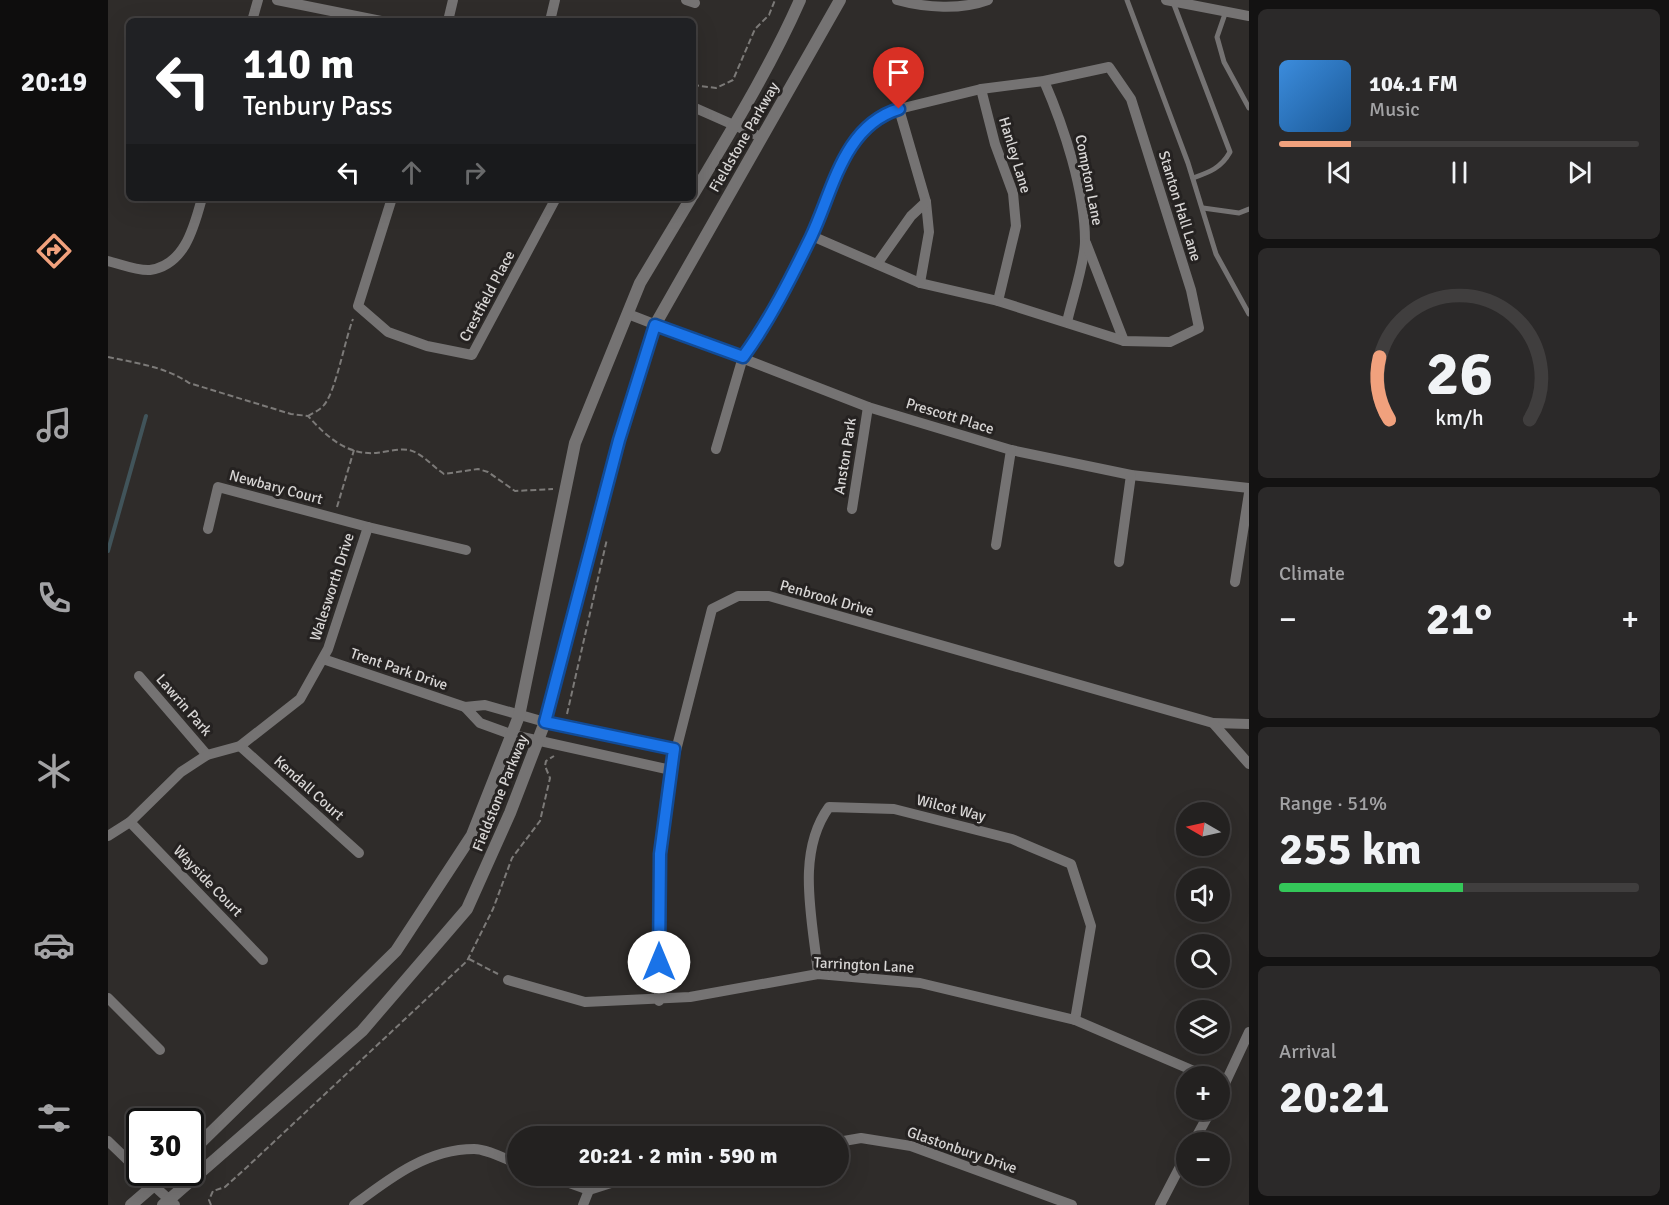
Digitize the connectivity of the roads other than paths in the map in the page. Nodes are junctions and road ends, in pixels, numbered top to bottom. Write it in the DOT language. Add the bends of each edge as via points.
graph roads {
  1 [pos="258,0"];
  2 [pos="277,0"];
  3 [pos="453,0"];
  4 [pos="555,0"];
  5 [pos="800,0"];
  6 [pos="840,0"];
  7 [pos="897,0"];
  8 [pos="988,0"];
  9 [pos="1127,0"];
  10 [pos="1170,1"];
  11 [pos="1226,10"];
  12 [pos="1249,16"];
  13 [pos="253,18"];
  14 [pos="366,18"];
  15 [pos="449,18"];
  16 [pos="551,18"];
  17 [pos="1044,81"];
  18 [pos="981,89"];
  19 [pos="696,108"];
  20 [pos="1249,108"];
  21 [pos="899,109"];
  22 [pos="735,124"];
  23 [pos="761,137"];
  24 [pos="1193,178"];
  25 [pos="696,189"];
  26 [pos="201,201"];
  27 [pos="391,201"];
  28 [pos="554,201"];
  29 [pos="689,201"];
  30 [pos="926,202"];
  31 [pos="1203,208"];
  32 [pos="1249,209"];
  33 [pos="812,236"];
  34 [pos="1086,242"];
  35 [pos="108,261"];
  36 [pos="877,264"];
  37 [pos="920,283"];
  38 [pos="998,301"];
  39 [pos="628,314"];
  40 [pos="1249,314"];
  41 [pos="1066,322"];
  42 [pos="655,325"];
  43 [pos="1124,341"];
  44 [pos="743,357"];
  45 [pos="868,407"];
  46 [pos="716,449"];
  47 [pos="1011,450"];
  48 [pos="1131,475"];
  49 [pos="1249,488"];
  50 [pos="1249,493"];
  51 [pos="852,509"];
  52 [pos="368,527"];
  53 [pos="207,529"];
  54 [pos="996,545"];
  55 [pos="466,550"];
  56 [pos="1119,562"];
  57 [pos="1235,582"];
  58 [pos="323,659"];
  59 [pos="139,676"];
  60 [pos="465,707"];
  61 [pos="519,716"];
  62 [pos="545,722"];
  63 [pos="1213,723"];
  64 [pos="1249,724"];
  65 [pos="513,735"];
  66 [pos="538,742"];
  67 [pos="240,746"];
  68 [pos="674,749"];
  69 [pos="207,755"];
  70 [pos="1249,764"];
  71 [pos="671,770"];
  72 [pos="130,822"];
  73 [pos="108,836"];
  74 [pos="359,853"];
  75 [pos="263,960"];
  76 [pos="818,974"];
  77 [pos="508,980"];
  78 [pos="108,998"];
  79 [pos="659,1001"];
  80 [pos="1074,1020"];
  81 [pos="1249,1032"];
  82 [pos="160,1050"];
  83 [pos="1182,1066"];
  84 [pos="1230,1069"];
  85 [pos="204,1139"];
  86 [pos="849,1140"];
  87 [pos="108,1141"];
  88 [pos="126,1159"];
  89 [pos="507,1160"];
  90 [pos="1176,1174"];
  91 [pos="153,1186"];
  92 [pos="576,1186"];
  93 [pos="604,1186"];
  94 [pos="589,1191"];
  95 [pos="169,1203"];
  96 [pos="131,1205"];
  97 [pos="354,1205"];
  98 [pos="583,1205"];
  99 [pos="1072,1205"];
  100 [pos="1160,1205"];
  1 -- 13 [label="street"];
  2 -- 14 [label="street"];
  3 -- 15 [label="street"];
  4 -- 16 [label="street"];
  5 -- 22 [label="street, Fieldstone Parkway"];
  6 -- 23 [label="street, Fieldstone Parkway"];
  7 -- 8 [label="street" via="961,7"];
  9 -- 24 [label="lane"];
  10 -- 11 [label="street"];
  10 -- 24 [label="lane" via="1230,152 1216,169"];
  11 -- 12 [label="street"];
  11 -- 20 [label="lane" via="1216,37 1224,62"];
  17 -- 18 [label="street, Stanton Hall Lane"];
  17 -- 34 [label="street, Compton Lane" via="1070,153"];
  17 -- 43 [label="street, Stanton Hall Lane" via="1109,67 1131,99 1191,290 1199,328 1170,342"];
  18 -- 21 [label="street, Stanton Hall Lane"];
  18 -- 38 [label="street, Hanley Lane" via="995,144 1014,193 1016,226"];
  19 -- 22 [label="street"];
  21 -- 30 [label="street"];
  21 -- 33 [label="street, Stanton Hall Lane" via="886,112 864,129 840,163"];
  22 -- 23 [label="street"];
  22 -- 25 [label="street, Fieldstone Parkway"];
  23 -- 42 [label="street, Fieldstone Parkway"];
  24 -- 31 [label="lane"];
  26 -- 35 [label="street" via="191,235 170,264 148,270"];
  27 -- 28 [label="street, Crestfield Place" via="358,306 388,332 427,346 472,355"];
  29 -- 39 [label="street, Fieldstone Parkway" via="640,282"];
  30 -- 36 [label="street" via="911,216"];
  30 -- 37 [label="street" via="929,232"];
  31 -- 32 [label="lane" via="1239,213"];
  31 -- 40 [label="lane" via="1216,254"];
  33 -- 36 [label="street, Stanton Hall Lane"];
  33 -- 44 [label="street, Stanton Hall Lane" via="761,333"];
  34 -- 41 [label="street, Compton Lane"];
  34 -- 43 [label="street"];
  36 -- 37 [label="street, Stanton Hall Lane"];
  37 -- 38 [label="street, Stanton Hall Lane"];
  38 -- 41 [label="street, Stanton Hall Lane"];
  39 -- 42 [label="street, Prescott Place"];
  39 -- 61 [label="street, Fieldstone Parkway" via="575,443"];
  41 -- 43 [label="street, Stanton Hall Lane"];
  42 -- 44 [label="street, Prescott Place"];
  42 -- 62 [label="street, Fieldstone Parkway" via="619,440"];
  44 -- 45 [label="street, Prescott Place"];
  44 -- 46 [label="street"];
  45 -- 47 [label="street, Prescott Place"];
  45 -- 51 [label="street, Anston Park"];
  47 -- 48 [label="street, Prescott Place"];
  47 -- 54 [label="street"];
  48 -- 49 [label="street, Prescott Place"];
  48 -- 56 [label="street"];
  50 -- 57 [label="street"];
  52 -- 53 [label="street, Newbary Court" via="218,487"];
  52 -- 55 [label="street, Newbary Court"];
  52 -- 58 [label="street, Walesworth Drive"];
  58 -- 60 [label="street, Trent Park Drive"];
  58 -- 67 [label="street, Walesworth Drive" via="300,699"];
  59 -- 69 [label="street, Lawrin Park"];
  60 -- 61 [label="street, Trent Park Drive" via="485,705"];
  60 -- 65 [label="street, Trent Park Drive" via="480,723"];
  61 -- 62 [label="street, Trent Park Drive"];
  61 -- 65 [label="street, Fieldstone Parkway"];
  62 -- 66 [label="street, Fieldstone Parkway"];
  62 -- 68 [label="street, Trent Park Drive"];
  63 -- 64 [label="street, Penbrook Drive"];
  63 -- 68 [label="street, Penbrook Drive" via="769,596 738,596 712,609"];
  63 -- 70 [label="street"];
  65 -- 66 [label="street, Trent Park Drive"];
  65 -- 85 [label="street, Fieldstone Parkway" via="472,835 396,951"];
  66 -- 71 [label="street, Trent Park Drive"];
  66 -- 95 [label="street, Fieldstone Parkway" via="467,909 362,1031"];
  67 -- 69 [label="street, Walesworth Drive"];
  67 -- 74 [label="street, Kendall Court"];
  68 -- 71 [label="street, Penbrook Drive"];
  69 -- 72 [label="street, Walesworth Drive" via="181,772"];
  71 -- 79 [label="street, Penbrook Drive" via="660,854"];
  72 -- 73 [label="street, Walesworth Drive"];
  72 -- 75 [label="street, Wayside Court"];
  76 -- 79 [label="street, Tarrington Lane"];
  76 -- 80 [label="street, Tarrington Lane" via="920,983"];
  76 -- 80 [label="street, Wilcot Way" via="808,873 817,824 829,807 894,809 1012,839 1071,864 1091,926"];
  77 -- 79 [label="street, Tarrington Lane" via="585,1002"];
  78 -- 82 [label="street"];
  80 -- 83 [label="street, Tarrington Lane"];
  81 -- 84 [label="street"];
  86 -- 99 [label="street, Glastonbury Drive" via="861,1138 911,1146"];
  87 -- 88 [label="street"];
  89 -- 97 [label="street" via="476,1148 429,1155"];
  90 -- 100 [label="street"];
  91 -- 95 [label="street"];
  91 -- 96 [label="street"];
  92 -- 94 [label="street"];
  93 -- 94 [label="street"];
  94 -- 98 [label="street"];
}
